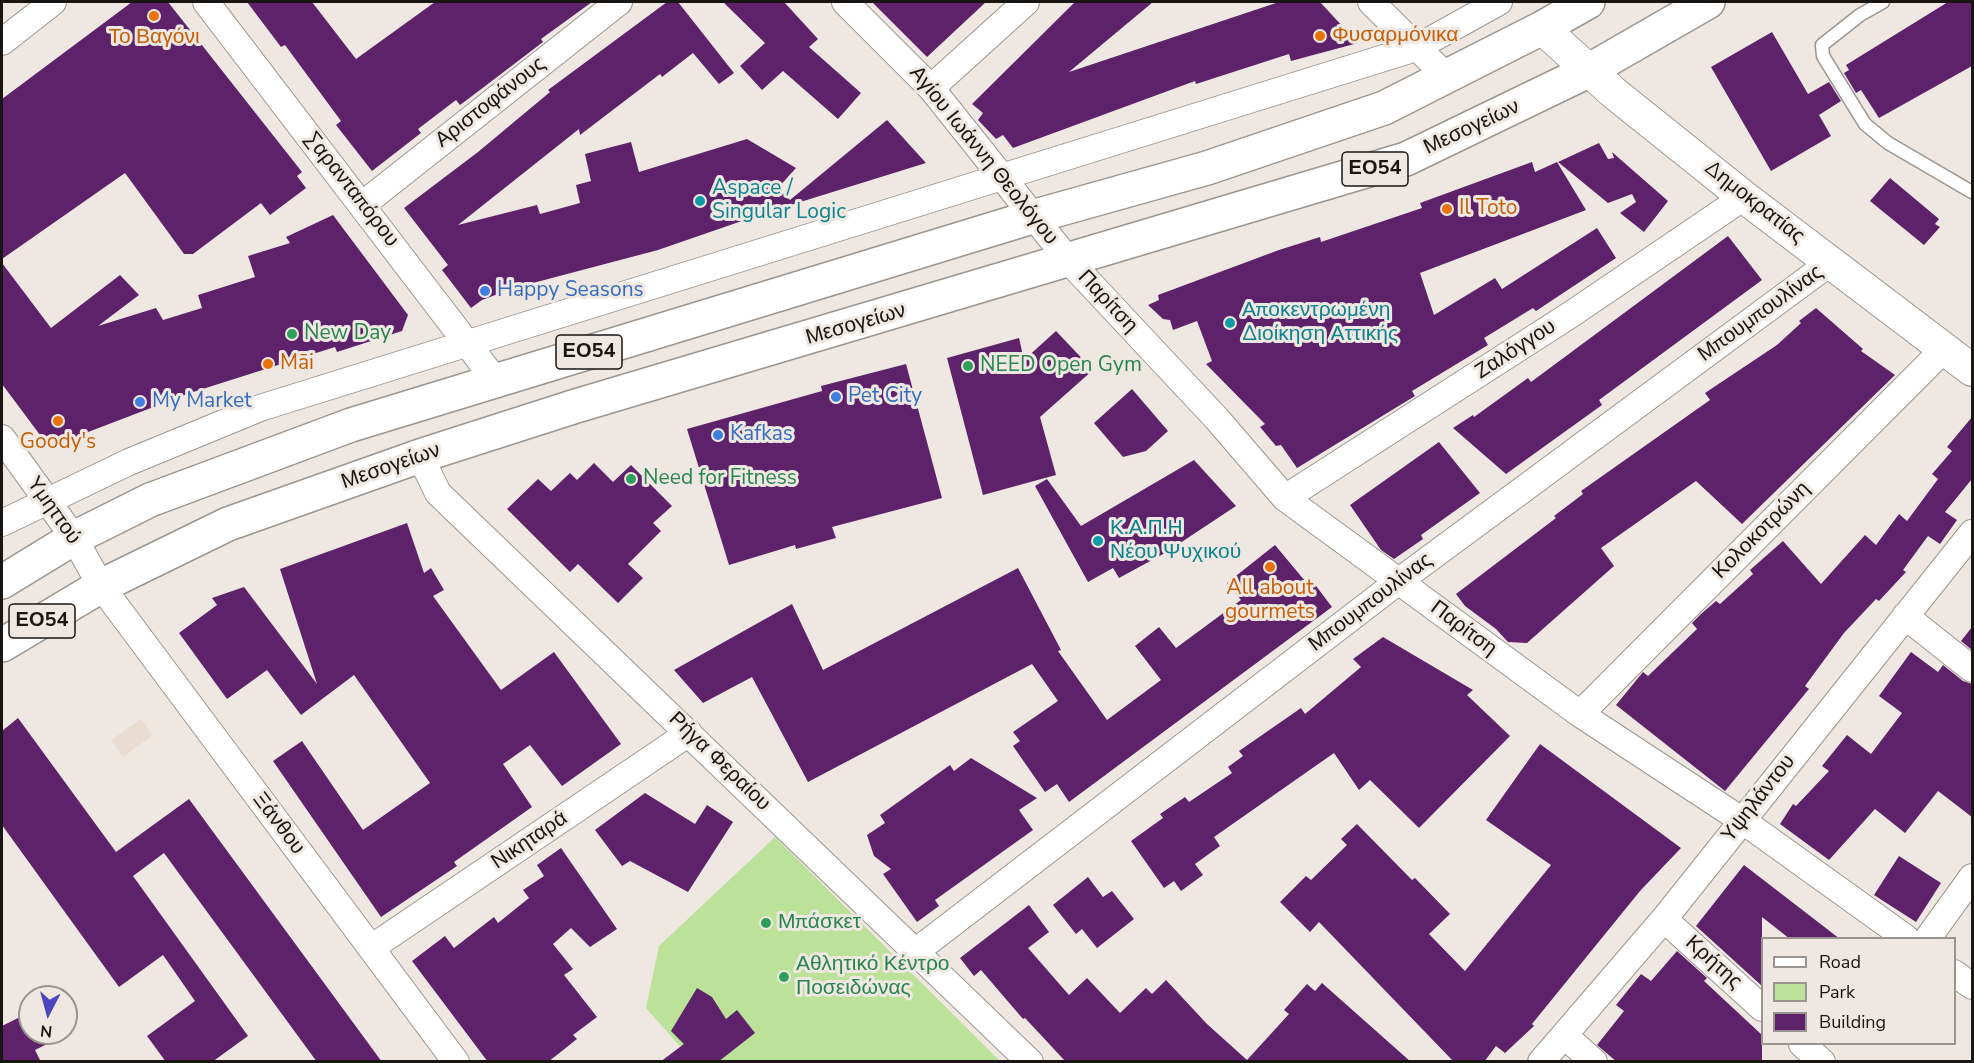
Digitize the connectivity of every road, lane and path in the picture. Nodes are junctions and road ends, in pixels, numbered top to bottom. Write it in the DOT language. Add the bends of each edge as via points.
graph roads {
  1 [pos="53,2"];
  2 [pos="206,2"];
  3 [pos="619,2"];
  4 [pos="844,2"];
  5 [pos="1026,2"];
  6 [pos="1371,2"];
  7 [pos="1499,2"];
  8 [pos="1588,2"];
  9 [pos="1708,2"];
  10 [pos="1883,2"];
  11 [pos="1542,28"];
  12 [pos="2,42"];
  13 [pos="1416,48"];
  14 [pos="1588,71"];
  15 [pos="1447,77"];
  16 [pos="931,88"];
  17 [pos="1001,176"];
  18 [pos="1972,192"];
  19 [pos="1744,197"];
  20 [pos="362,205"];
  21 [pos="1032,217"];
  22 [pos="1069,261"];
  23 [pos="1831,262"];
  24 [pos="467,341"];
  25 [pos="1945,348"];
  26 [pos="1972,370"];
  27 [pos="495,380"];
  28 [pos="2,438"];
  29 [pos="420,456"];
  30 [pos="1285,498"];
  31 [pos="47,500"];
  32 [pos="2,523"];
  33 [pos="1972,533"];
  34 [pos="74,538"];
  35 [pos="1399,581"];
  36 [pos="2,582"];
  37 [pos="101,586"];
  38 [pos="1905,616"];
  39 [pos="2,645"];
  40 [pos="1972,669"];
  41 [pos="1580,714"];
  42 [pos="690,733"];
  43 [pos="1743,820"];
  44 [pos="1972,877"];
  45 [pos="1664,919"];
  46 [pos="1903,937"];
  47 [pos="1929,937"];
  48 [pos="371,948"];
  49 [pos="915,952"];
  50 [pos="1956,974"];
  51 [pos="1972,986"];
  52 [pos="1761,1007"];
  53 [pos="1564,1035"];
  54 [pos="1803,1045"];
  55 [pos="456,1062"];
  56 [pos="1030,1062"];
  57 [pos="1541,1062"];
  58 [pos="1594,1062"];
  59 [pos="1822,1062"];
  1 -- 12 [label="street"];
  2 -- 20 [label="street, Σαρανταπόρου"];
  3 -- 20 [label="street, Αριστοφάνους"];
  4 -- 16 [label="street, Αγίου Ιωάννη Θεολόγου"];
  5 -- 16 [label="street"];
  6 -- 13 [label="street"];
  7 -- 13 [label="street"];
  8 -- 11 [label="main road, ΕΟ54"];
  9 -- 14 [label="main road, Μεσογείων / ΕΟ54"];
  10 -- 18 [label="lane" via="1822,45 1823,56 1865,124 1888,143"];
  11 -- 14 [label="street, Δημοκρατίας"];
  11 -- 15 [label="main road, ΕΟ54"];
  13 -- 15 [label="street"];
  13 -- 17 [label="street"];
  14 -- 19 [label="street, Δημοκρατίας"];
  14 -- 22 [label="main road, Μεσογείων / ΕΟ54" via="1406,159"];
  15 -- 21 [label="main road, ΕΟ54" via="1384,108 1289,142"];
  16 -- 17 [label="street, Αγίου Ιωάννη Θεολόγου"];
  17 -- 21 [label="street, Αγίου Ιωάννη Θεολόγου"];
  17 -- 24 [label="street"];
  19 -- 23 [label="street, Δημοκρατίας"];
  19 -- 30 [label="street, Ζαλόγγου" via="1570,315"];
  20 -- 24 [label="street, Σαρανταπόρου"];
  21 -- 22 [label="street, Αγίου Ιωάννη Θεολόγου"];
  21 -- 27 [label="main road, ΕΟ54"];
  22 -- 29 [label="main road, Μεσογείων / ΕΟ54"];
  22 -- 30 [label="street, Παρίτση"];
  23 -- 25 [label="street, Δημοκρατίας"];
  23 -- 35 [label="street, Μπουμπουλίνας"];
  24 -- 27 [label="street, Σαρανταπόρου"];
  24 -- 31 [label="street" via="260,408"];
  25 -- 26 [label="street, Δημοκρατίας"];
  25 -- 41 [label="street, Κολοκοτρώνη"];
  27 -- 34 [label="main road, ΕΟ54" via="351,425 165,494"];
  28 -- 31 [label="street, Υμηττού"];
  29 -- 37 [label="main road, Μεσογείων / ΕΟ54" via="228,524"];
  29 -- 42 [label="street, Ρήγα Φεραίου" via="438,494"];
  30 -- 35 [label="street, Παρίτση"];
  31 -- 32 [label="street"];
  31 -- 34 [label="street, Υμηττού"];
  33 -- 38 [label="street, Υψηλάντου"];
  34 -- 36 [label="main road, ΕΟ54"];
  34 -- 37 [label="street, Υμηττού"];
  35 -- 41 [label="street, Παρίτση"];
  35 -- 49 [label="street, Μπουμπουλίνας"];
  37 -- 39 [label="main road, Μεσογείων / ΕΟ54"];
  37 -- 48 [label="street, Ξάνθου"];
  38 -- 40 [label="street"];
  38 -- 43 [label="street, Υψηλάντου"];
  41 -- 43 [label="street, Παρίτση"];
  42 -- 48 [label="street, Νικηταρά"];
  42 -- 49 [label="street, Ρήγα Φεραίου"];
  43 -- 45 [label="street, Υψηλάντου"];
  43 -- 46 [label="street, Παρίτση"];
  44 -- 47 [label="street"];
  45 -- 52 [label="street, Κρήτης"];
  45 -- 53 [label="street, Υψηλάντου"];
  48 -- 55 [label="street, Ξάνθου"];
  49 -- 56 [label="street, Ρήγα Φεραίου"];
  50 -- 51 [label="street"];
  53 -- 57 [label="street, Υψηλάντου"];
  53 -- 58 [label="street"];
  54 -- 59 [label="street"];
}
